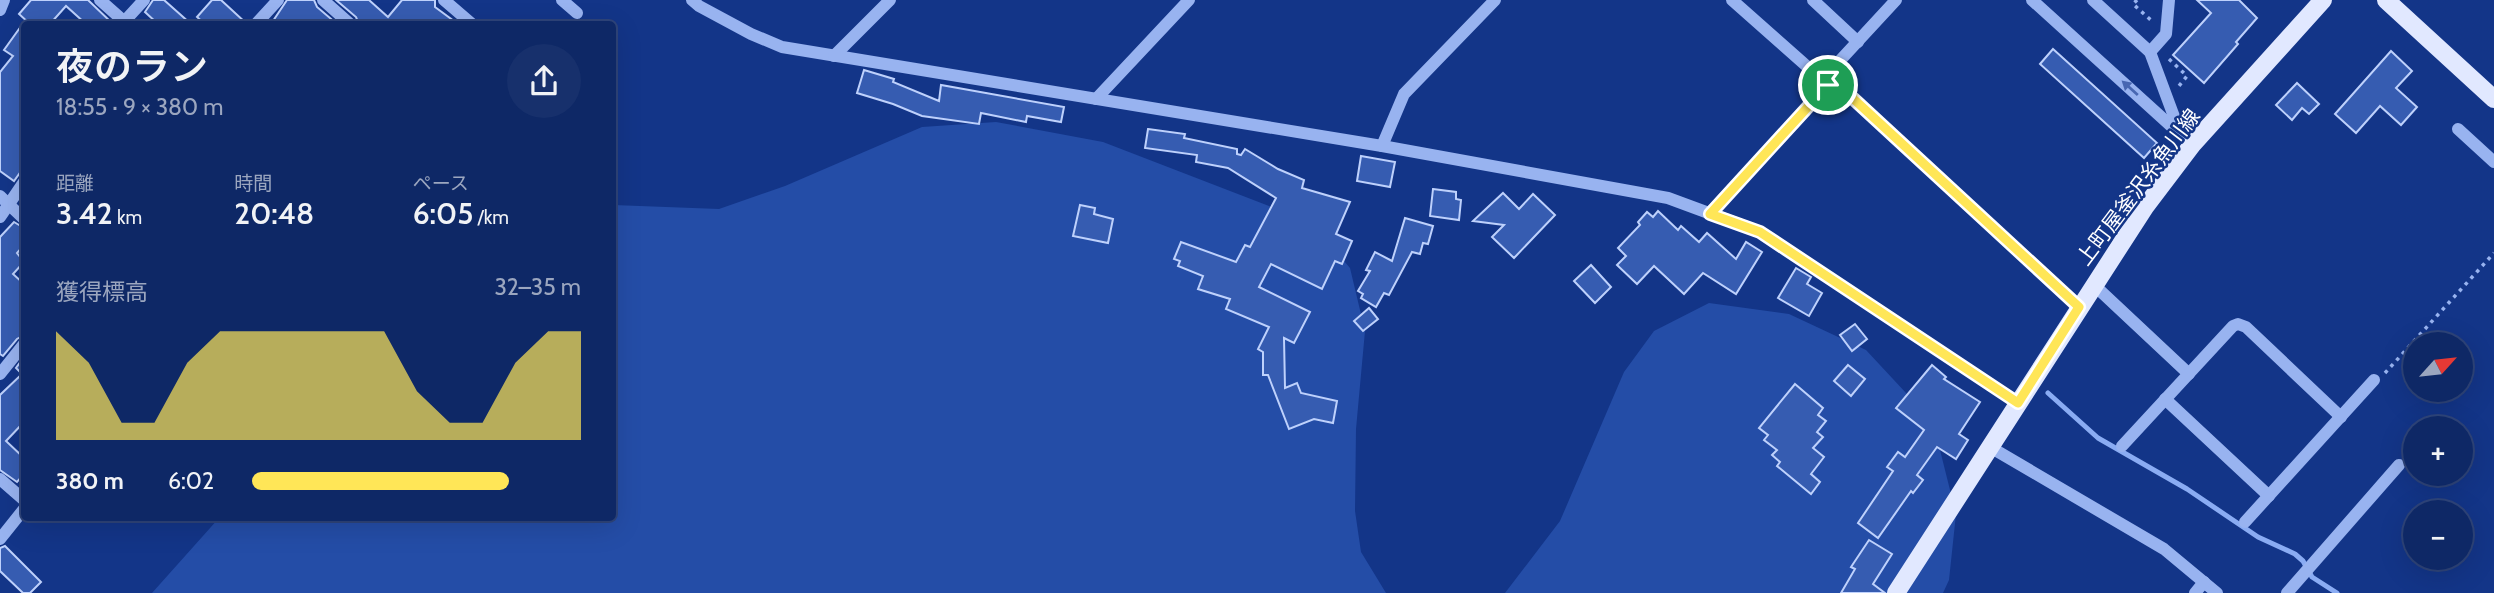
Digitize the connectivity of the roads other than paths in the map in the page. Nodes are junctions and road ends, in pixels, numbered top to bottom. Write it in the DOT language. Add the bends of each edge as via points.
graph roads {
  1 [pos="4,0"];
  2 [pos="100,0"];
  3 [pos="144,0"];
  4 [pos="278,0"];
  5 [pos="323,0"];
  6 [pos="444,0"];
  7 [pos="562,0"];
  8 [pos="692,0"];
  9 [pos="890,0"];
  10 [pos="1189,0"];
  11 [pos="1495,0"];
  12 [pos="1732,0"];
  13 [pos="1813,0"];
  14 [pos="1896,0"];
  15 [pos="2032,0"];
  16 [pos="2093,0"];
  17 [pos="2169,0"];
  18 [pos="2323,0"];
  19 [pos="2386,0"];
  20 [pos="0,10"];
  21 [pos="577,13"];
  22 [pos="121,21"];
  23 [pos="126,21"];
  24 [pos="259,21"];
  25 [pos="347,21"];
  26 [pos="468,21"];
  27 [pos="1858,42"];
  28 [pos="2150,52"];
  29 [pos="834,56"];
  30 [pos="1825,83"];
  31 [pos="1096,99"];
  32 [pos="2494,99"];
  33 [pos="2458,129"];
  34 [pos="2186,139"];
  35 [pos="1382,145"];
  36 [pos="2494,162"];
  37 [pos="21,185"];
  38 [pos="5,201"];
  39 [pos="1710,214"];
  40 [pos="21,216"];
  41 [pos="0,218"];
  42 [pos="2094,285"];
  43 [pos="2079,307"];
  44 [pos="21,348"];
  45 [pos="0,374"];
  46 [pos="2189,374"];
  47 [pos="2374,380"];
  48 [pos="2165,399"];
  49 [pos="2018,403"];
  50 [pos="2341,417"];
  51 [pos="2122,446"];
  52 [pos="1990,447"];
  53 [pos="2399,465"];
  54 [pos="0,479"];
  55 [pos="2269,496"];
  56 [pos="21,497"];
  57 [pos="21,513"];
  58 [pos="2245,522"];
  59 [pos="0,539"];
  60 [pos="2204,582"];
  61 [pos="1896,593"];
  62 [pos="2195,593"];
  63 [pos="2217,593"];
  64 [pos="2287,593"];
  1 -- 20 [label="street"];
  2 -- 22 [label="street"];
  3 -- 23 [label="street"];
  4 -- 24 [label="street"];
  5 -- 25 [label="street"];
  6 -- 26 [label="street"];
  7 -- 21 [label="street"];
  8 -- 29 [label="street" via="782,47"];
  9 -- 29 [label="street"];
  10 -- 31 [label="street"];
  11 -- 35 [label="street" via="1405,94"];
  12 -- 30 [label="street"];
  13 -- 27 [label="street"];
  14 -- 27 [label="street"];
  34 -- 15 [label="street, one-way"];
  16 -- 28 [label="street"];
  17 -- 28 [label="street" via="2166,34"];
  18 -- 34 [label="main road, 上町屋釜沢糸魚川線"];
  19 -- 32 [label="main road"];
  27 -- 30 [label="street"];
  28 -- 34 [label="street"];
  29 -- 31 [label="street"];
  30 -- 39 [label="street"];
  30 -- 43 [label="street" via="1846,92"];
  31 -- 35 [label="street"];
  33 -- 36 [label="street"];
  34 -- 42 [label="main road, 上町屋釜沢糸魚川線"];
  35 -- 39 [label="street" via="1668,198"];
  37 -- 38 [label="street"];
  38 -- 40 [label="street"];
  38 -- 41 [label="street"];
  39 -- 49 [label="street" via="1760,232"];
  42 -- 43 [label="main road, 上町屋釜沢糸魚川線"];
  42 -- 46 [label="street"];
  43 -- 49 [label="main road, 上町屋釜沢糸魚川線"];
  44 -- 45 [label="street"];
  46 -- 48 [label="street"];
  46 -- 50 [label="street" via="2238,324"];
  47 -- 50 [label="street"];
  48 -- 51 [label="street"];
  48 -- 55 [label="street"];
  49 -- 52 [label="main road, 上町屋釜沢糸魚川線"];
  50 -- 55 [label="street"];
  52 -- 60 [label="street" via="2164,549"];
  52 -- 61 [label="main road, 上町屋釜沢糸魚川線"];
  53 -- 64 [label="street"];
  54 -- 56 [label="street"];
  55 -- 58 [label="street"];
  57 -- 59 [label="street"];
  60 -- 62 [label="street"];
  60 -- 63 [label="street"];
}
